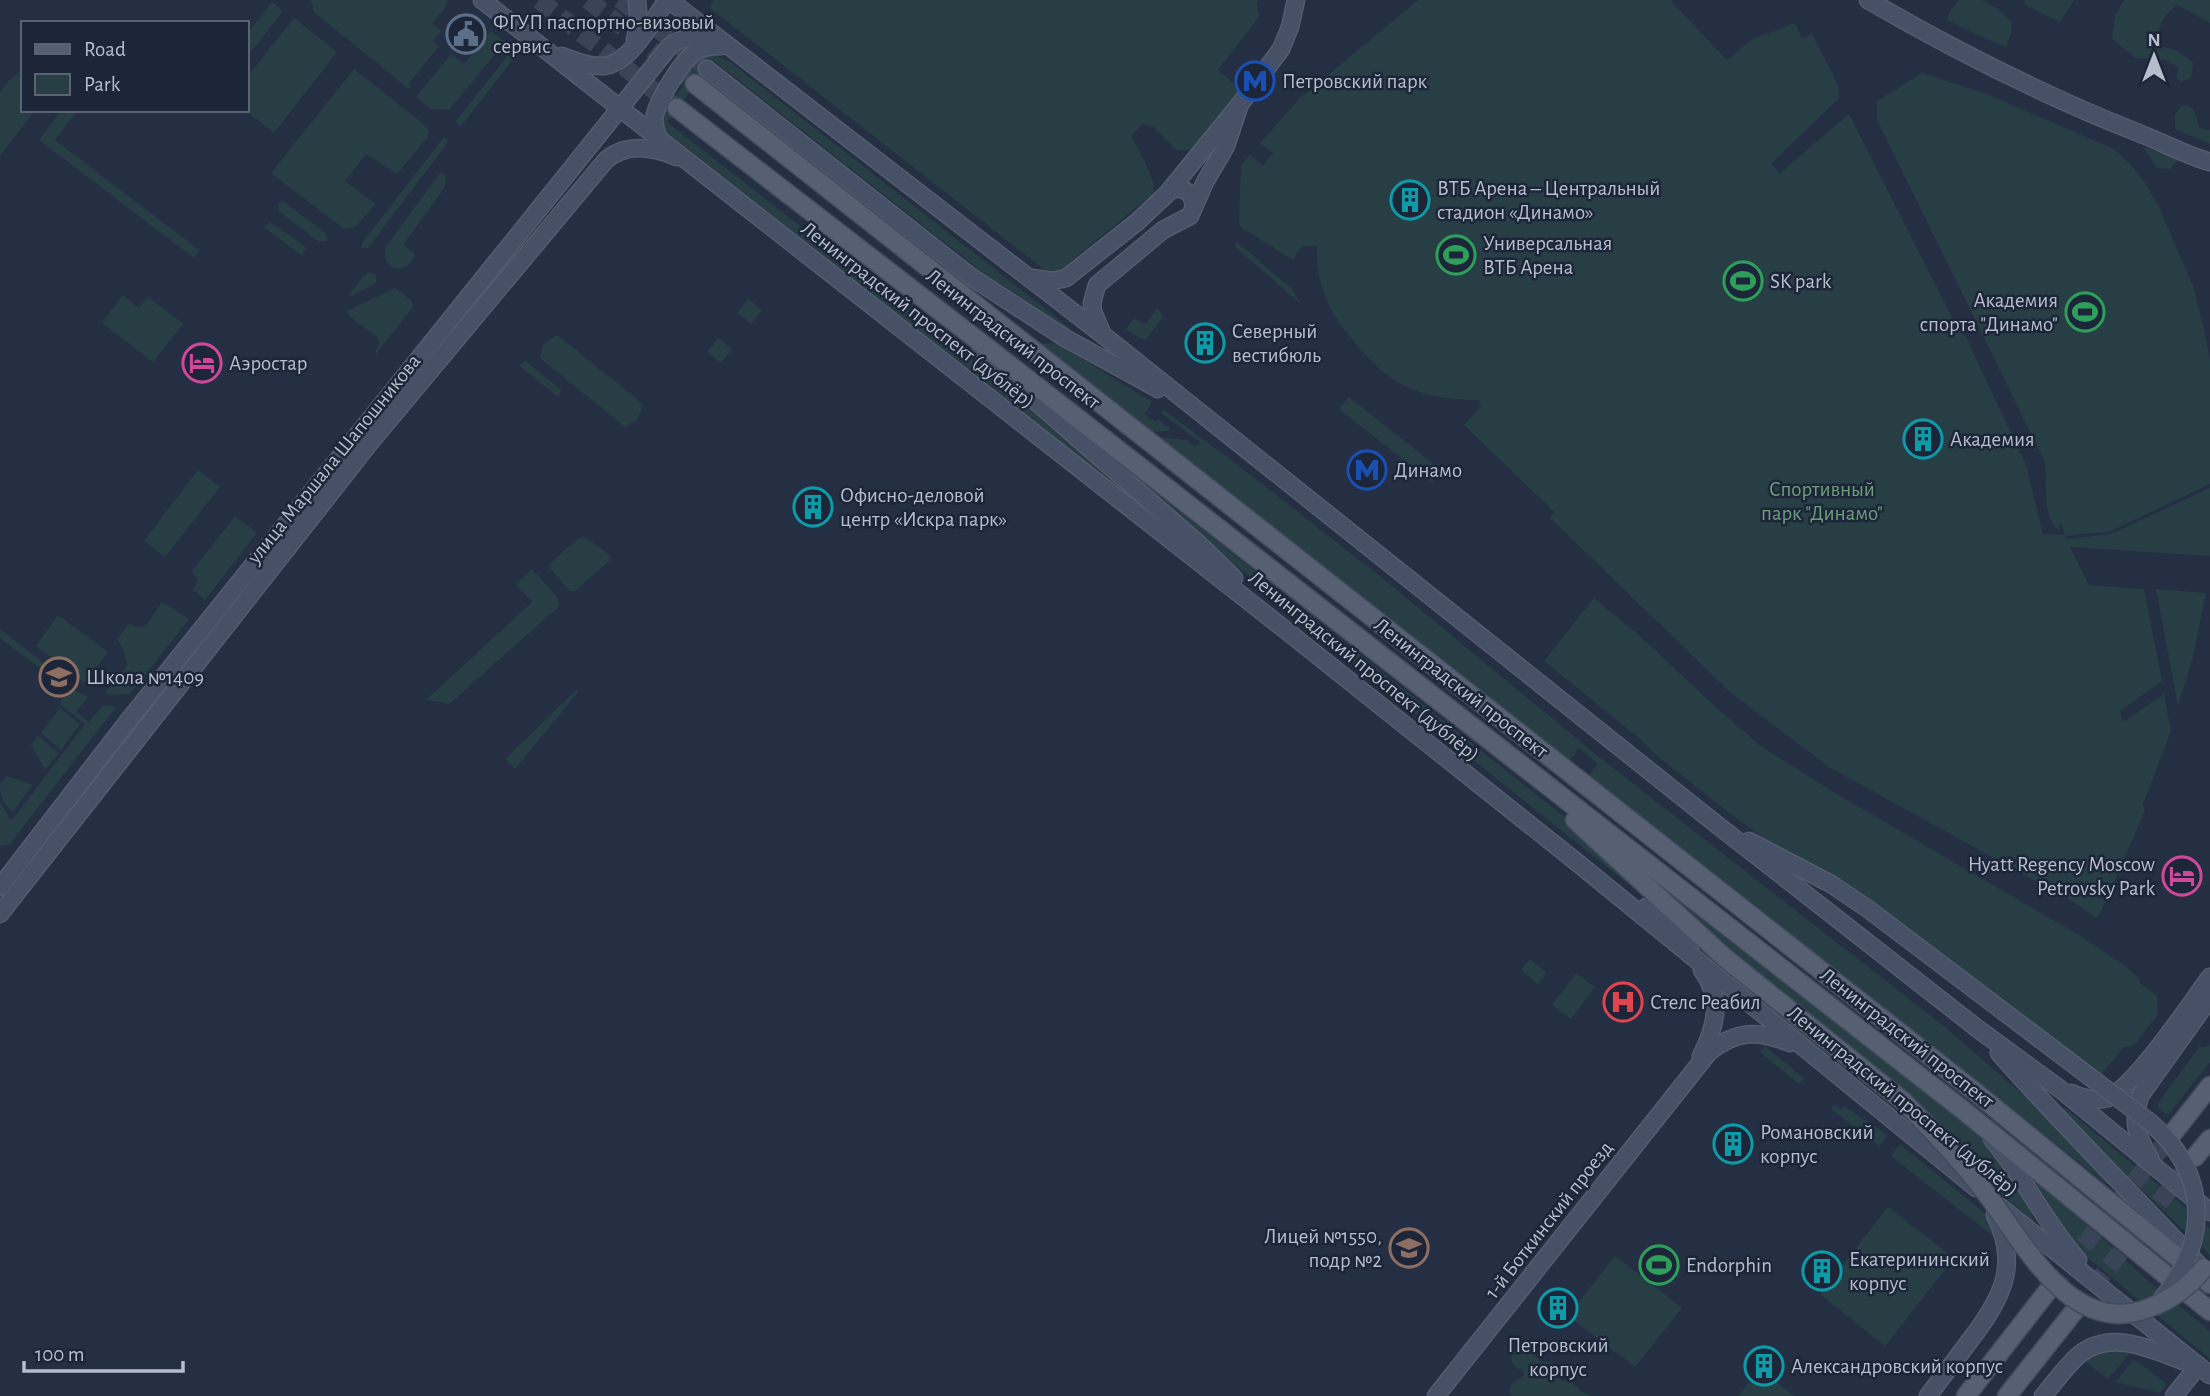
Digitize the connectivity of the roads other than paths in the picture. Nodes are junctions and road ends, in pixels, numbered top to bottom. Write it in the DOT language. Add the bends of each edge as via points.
graph roads {
  1 [pos="482,0"];
  2 [pos="637,0"];
  3 [pos="668,0"];
  4 [pos="1296,0"];
  5 [pos="1868,0"];
  6 [pos="545,48"];
  7 [pos="633,48"];
  8 [pos="731,49"];
  9 [pos="707,69"];
  10 [pos="695,84"];
  11 [pos="1240,104"];
  12 [pos="620,107"];
  13 [pos="677,108"];
  14 [pos="658,136"];
  15 [pos="2210,162"];
  16 [pos="700,171"];
  17 [pos="1166,195"];
  18 [pos="1194,206"];
  19 [pos="1178,222"];
  20 [pos="1027,276"];
  21 [pos="944,314"];
  22 [pos="1103,335"];
  23 [pos="1191,407"];
  24 [pos="1283,628"];
  25 [pos="1505,751"];
  26 [pos="1711,821"];
  27 [pos="1579,864"];
  28 [pos="5,885"];
  29 [pos="1,911"];
  30 [pos="1687,952"];
  31 [pos="1725,958"];
  32 [pos="2210,978"];
  33 [pos="2210,998"];
  34 [pos="1978,1029"];
  35 [pos="1808,1052"];
  36 [pos="1694,1069"];
  37 [pos="2210,1086"];
  38 [pos="2060,1089"];
  39 [pos="1963,1110"];
  40 [pos="2170,1137"];
  41 [pos="2210,1139"];
  42 [pos="2196,1157"];
  43 [pos="2155,1166"];
  44 [pos="2171,1180"];
  45 [pos="1970,1182"];
  46 [pos="2210,1196"];
  47 [pos="2210,1212"];
  48 [pos="2210,1258"];
  49 [pos="2210,1278"];
  50 [pos="2210,1284"];
  51 [pos="2050,1288"];
  52 [pos="2153,1307"];
  53 [pos="2076,1309"];
  54 [pos="2128,1310"];
  55 [pos="2210,1311"];
  56 [pos="2204,1371"];
  57 [pos="1436,1396"];
  58 [pos="1928,1396"];
  59 [pos="1966,1396"];
  60 [pos="2007,1396"];
  61 [pos="2043,1396"];
  62 [pos="2174,1396"];
  1 -- 6 [label="main road, Ленинградский проспект (дублёр)"];
  2 -- 7 [label="main road" via="639,25"];
  3 -- 7 [label="main road"];
  3 -- 8 [label="main road"];
  4 -- 11 [label="main road" via="1281,48"];
  5 -- 15 [label="main road" via="2000,72"];
  6 -- 7 [label="main road" via="589,65 606,66"];
  6 -- 12 [label="main road, Ленинградский проспект (дублёр)"];
  8 -- 12 [label="main road, улица Маршала Шапошникова" via="700,37 676,41"];
  8 -- 14 [label="main road" via="708,46 687,59 660,101 654,126"];
  8 -- 20 [label="main road"];
  9 -- 23 [label="main road, Ленинградский проспект" via="970,276 1065,338"];
  10 -- 50 [label="main road, Ленинградский проспект" via="1974,1091"];
  11 -- 17 [label="main road"];
  11 -- 18 [label="main road" via="1226,146"];
  12 -- 14 [label="main road, Ленинградский проспект (дублёр)"];
  12 -- 28 [label="main road, улица Маршала Шапошникова" via="144,701"];
  13 -- 21 [label="main road, Ленинградский проспект"];
  14 -- 16 [label="main road, Ленинградский проспект (дублёр)"];
  16 -- 24 [label="main road, Ленинградский проспект (дублёр)"];
  16 -- 28 [label="main road, улица Маршала Шапошникова" via="666,152 645,148 620,151 606,160 369,444 36,869"];
  17 -- 18 [label="main road" via="1177,188 1187,191"];
  17 -- 19 [label="main road" via="1163,214"];
  17 -- 20 [label="main road" via="1066,278 1046,281"];
  18 -- 19 [label="main road" via="1188,218"];
  19 -- 22 [label="main road" via="1097,285 1093,312"];
  20 -- 22 [label="main road"];
  21 -- 24 [label="main road" via="1002,372 1202,546"];
  21 -- 25 [label="main road, Ленинградский проспект"];
  22 -- 23 [label="main road"];
  23 -- 26 [label="main road"];
  24 -- 27 [label="main road, Ленинградский проспект (дублёр)"];
  25 -- 31 [label="main road"];
  25 -- 39 [label="main road, Ленинградский проспект"];
  26 -- 34 [label="main road"];
  26 -- 52 [label="main road, bridge" via="1831,884 1868,909 2151,1123 2176,1148 2195,1183 2199,1229 2183,1275"];
  27 -- 30 [label="main road, Ленинградский проспект (дублёр)"];
  27 -- 31 [label="main road"];
  28 -- 29 [label="main road"];
  30 -- 35 [label="main road, Ленинградский проспект (дублёр)"];
  30 -- 36 [label="main road, 1-й Боткинский проезд" via="1706,974 1716,998 1712,1030"];
  31 -- 52 [label="main road, bridge" via="1915,1113 2072,1298 2113,1314"];
  32 -- 38 [label="main road" via="2123,1087 2098,1100"];
  33 -- 43 [label="main road" via="2140,1096 2136,1131"];
  34 -- 38 [label="main road"];
  34 -- 49 [label="main road"];
  35 -- 36 [label="main road, 1-й Боткинский проезд" via="1774,1036 1739,1035 1721,1042"];
  35 -- 45 [label="main road, Ленинградский проспект (дублёр)"];
  36 -- 57 [label="main road, 1-й Боткинский проезд"];
  37 -- 40 [label="main road"];
  38 -- 43 [label="main road"];
  39 -- 54 [label="main road" via="2001,1149 2067,1248"];
  39 -- 55 [label="main road, Ленинградский проспект"];
  41 -- 42 [label="main road"];
  43 -- 44 [label="main road"];
  44 -- 46 [label="main road"];
  44 -- 47 [label="main road"];
  45 -- 54 [label="main road, Ленинградский проспект (дублёр)"];
  45 -- 58 [label="main road" via="2003,1230 2005,1281 1989,1314"];
  48 -- 52 [label="main road, bridge" via="2191,1283"];
  51 -- 59 [label="main road"];
  53 -- 60 [label="main road"];
  54 -- 56 [label="main road, Ленинградский проспект (дублёр)"];
  56 -- 61 [label="main road" via="2134,1344 2106,1342 2080,1355"];
  56 -- 62 [label="main road"];
}
